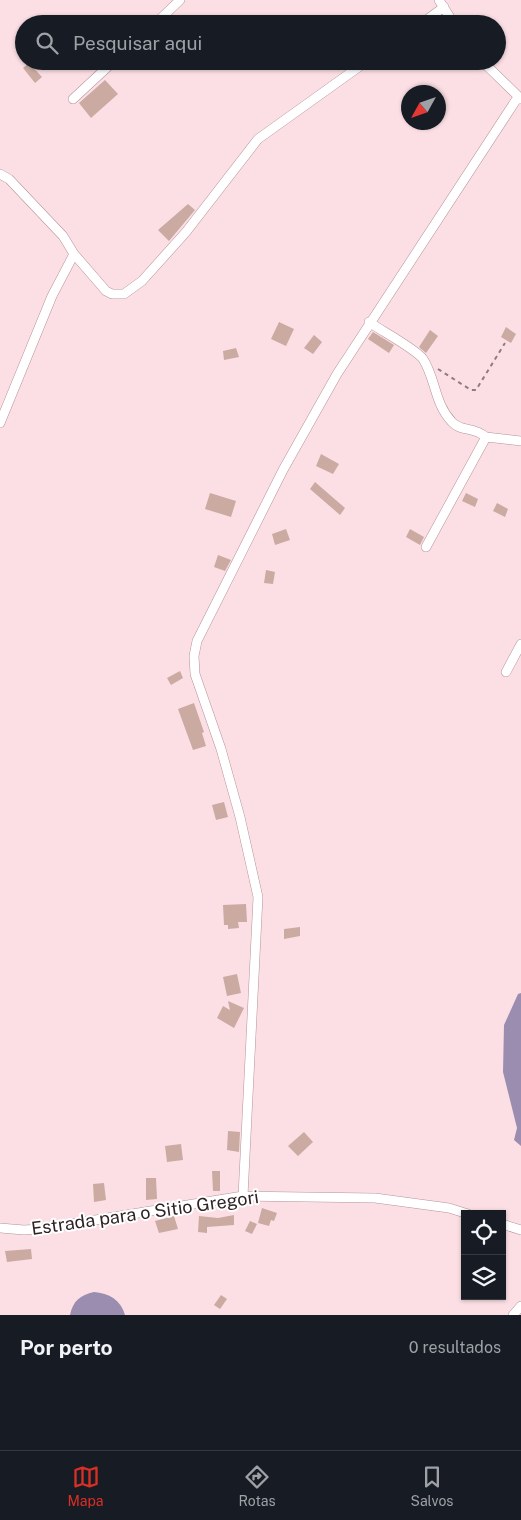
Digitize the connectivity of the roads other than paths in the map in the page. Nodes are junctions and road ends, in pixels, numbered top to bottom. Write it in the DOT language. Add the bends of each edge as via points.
graph roads {
  1 [pos="180,0"];
  2 [pos="441,4"];
  3 [pos="164,15"];
  4 [pos="430,15"];
  5 [pos="448,15"];
  6 [pos="105,70"];
  7 [pos="354,70"];
  8 [pos="491,70"];
  9 [pos="519,98"];
  10 [pos="74,99"];
  11 [pos="0,174"];
  12 [pos="74,254"];
  13 [pos="368,322"];
  14 [pos="0,423"];
  15 [pos="486,436"];
  16 [pos="521,441"];
  17 [pos="426,547"];
  18 [pos="521,644"];
  19 [pos="506,672"];
  20 [pos="244,1196"];
  21 [pos="461,1212"];
  22 [pos="506,1225"];
  23 [pos="0,1228"];
  24 [pos="521,1230"];
  25 [pos="521,1306"];
  26 [pos="513,1315"];
  1 -- 3 [label="street"];
  2 -- 4 [label="street"];
  2 -- 5 [label="street"];
  6 -- 10 [label="street"];
  7 -- 12 [label="street" via="258,139 186,232 134,288 119,294 106,291"];
  8 -- 9 [label="street"];
  9 -- 13 [label="street"];
  11 -- 12 [label="street" via="9,179 63,236"];
  12 -- 14 [label="street" via="52,296"];
  13 -- 15 [label="street" via="421,356 440,405 453,424"];
  13 -- 20 [label="street" via="284,470 200,633 194,656 196,679 238,808 258,897"];
  15 -- 16 [label="street"];
  15 -- 17 [label="street"];
  18 -- 19 [label="street"];
  20 -- 21 [label="street, Estrada para o Sitio Gregori" via="375,1198"];
  20 -- 23 [label="street, Estrada para o Sitio Gregori" via="40,1228"];
  22 -- 24 [label="street"];
  25 -- 26 [label="street"];
}
